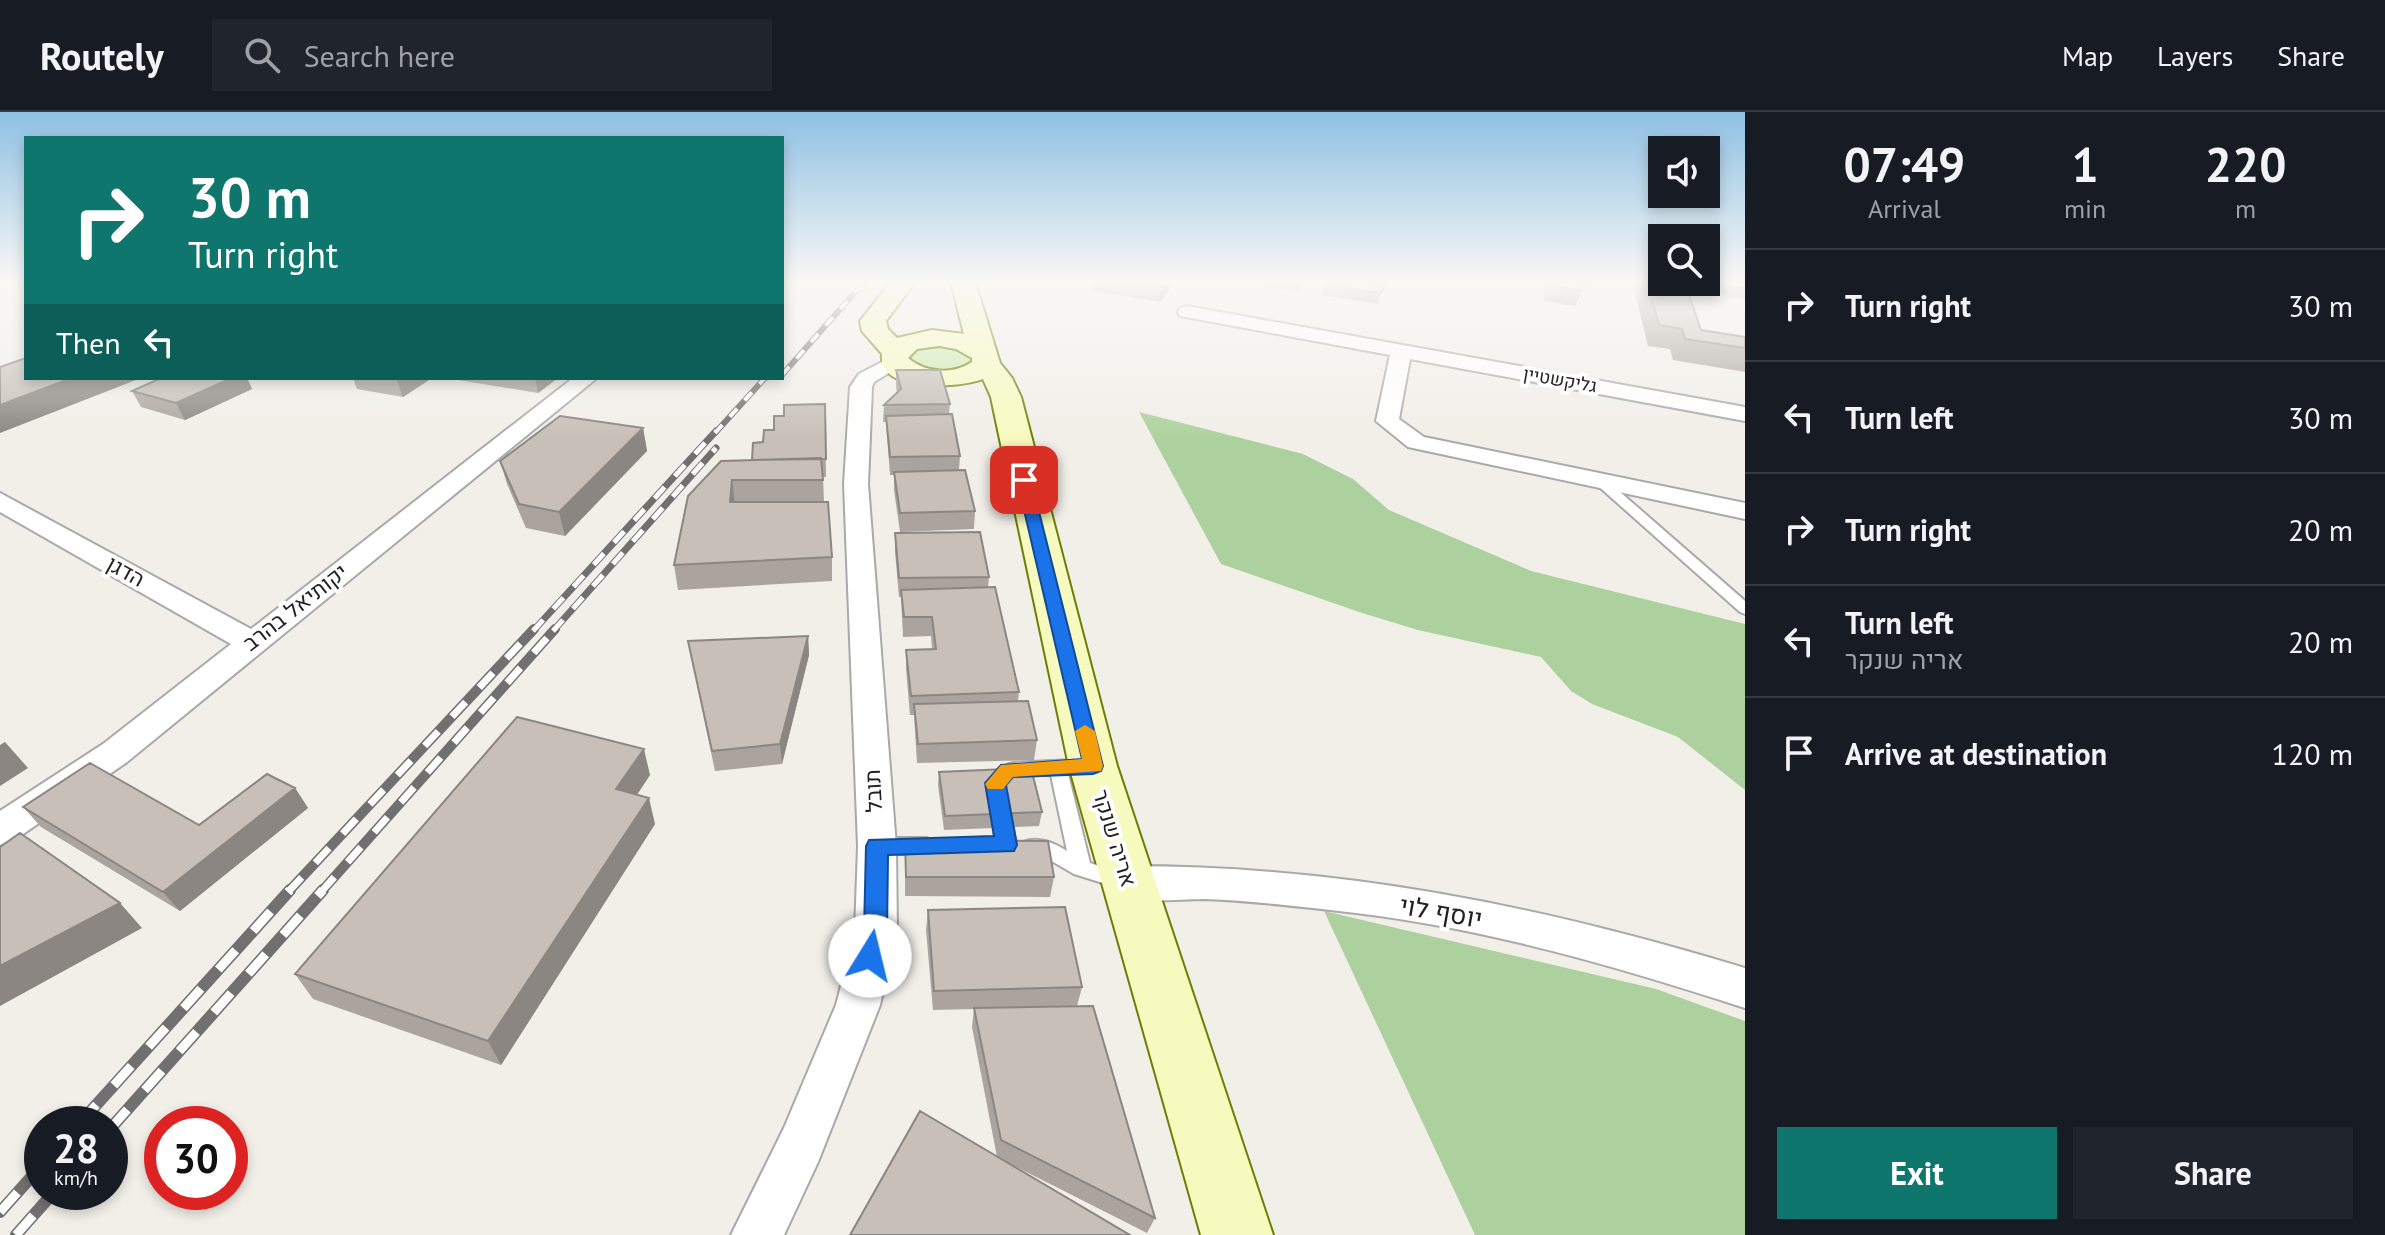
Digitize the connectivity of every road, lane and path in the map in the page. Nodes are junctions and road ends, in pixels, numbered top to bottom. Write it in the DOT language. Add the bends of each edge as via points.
graph roads {
  1 [pos="879,334"];
  2 [pos="953,334"];
  3 [pos="977,334"];
  4 [pos="1310,334"];
  5 [pos="1401,351"];
  6 [pos="905,357"];
  7 [pos="984,370"];
  8 [pos="583,380"];
  9 [pos="1745,414"];
  10 [pos="1600,481"];
  11 [pos="0,501"];
  12 [pos="1745,511"];
  13 [pos="1745,609"];
  14 [pos="251,642"];
  15 [pos="1076,767"];
  16 [pos="0,830"];
  17 [pos="949,845"];
  18 [pos="877,846"];
  19 [pos="1081,868"];
  20 [pos="1129,883"];
  21 [pos="1745,988"];
  22 [pos="757,1235"];
  23 [pos="1237,1235"];
  1 -- 6 [label="street"];
  2 -- 6 [label="street"];
  3 -- 7 [label="street, אריה שנקר"];
  4 -- 5 [label="street, גליקשטיין"];
  5 -- 9 [label="street, גליקשטיין"];
  5 -- 10 [label="street" via="1387,421 1416,442"];
  6 -- 7 [label="street" via="941,378"];
  6 -- 7 [label="street" via="964,342"];
  6 -- 18 [label="street, תובל" via="864,381 860,392 856,484"];
  7 -- 15 [label="street, אריה שנקר"];
  8 -- 14 [label="street, יקותיאל בהרב"];
  10 -- 12 [label="street"];
  10 -- 13 [label="lane"];
  11 -- 14 [label="street, הדגן"];
  14 -- 16 [label="street, יקותיאל בהרב" via="115,753"];
  15 -- 19 [label="lane"];
  15 -- 19 [label="lane" via="1008,770 995,783 999,845 1047,849"];
  15 -- 20 [label="street, אריה שנקר"];
  17 -- 18 [label="lane"];
  18 -- 22 [label="street, תובל" via="876,932 858,1005 801,1145"];
  19 -- 20 [label="lane"];
  20 -- 21 [label="street, יוסף לוי" via="1234,883 1327,892 1640,955"];
  20 -- 23 [label="street, אריה שנקר"];
}
